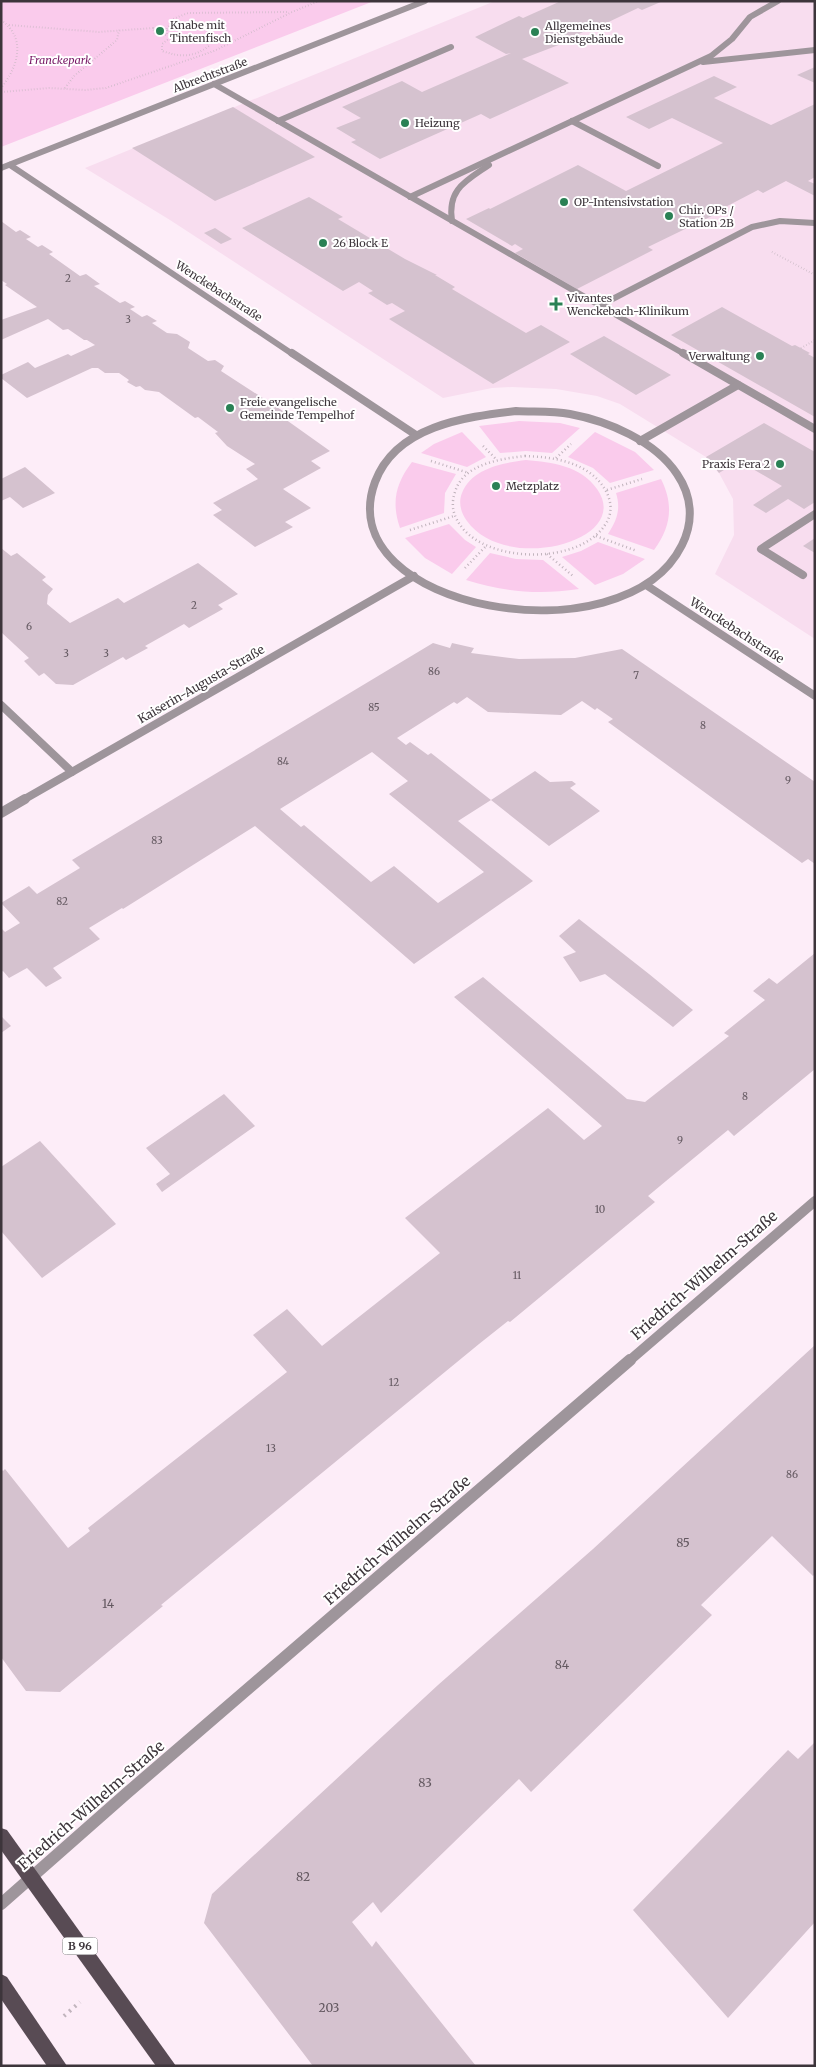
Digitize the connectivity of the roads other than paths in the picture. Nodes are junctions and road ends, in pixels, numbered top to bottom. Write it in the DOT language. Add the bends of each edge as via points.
graph roads {
  1 [pos="425,1"];
  2 [pos="778,1"];
  3 [pos="452,47"];
  4 [pos="815,50"];
  5 [pos="697,62"];
  6 [pos="214,84"];
  7 [pos="278,121"];
  8 [pos="572,121"];
  9 [pos="511,150"];
  10 [pos="10,165"];
  11 [pos="658,166"];
  12 [pos="1,168"];
  13 [pos="410,197"];
  14 [pos="452,221"];
  15 [pos="815,223"];
  16 [pos="598,306"];
  17 [pos="738,385"];
  18 [pos="815,429"];
  19 [pos="416,436"];
  20 [pos="640,440"];
  21 [pos="815,514"];
  22 [pos="803,575"];
  23 [pos="414,576"];
  24 [pos="646,585"];
  25 [pos="815,696"];
  26 [pos="1,705"];
  27 [pos="72,772"];
  28 [pos="1,813"];
  29 [pos="815,1201"];
  30 [pos="1,1836"];
  31 [pos="32,1878"];
  32 [pos="1,1904"];
  33 [pos="1,1983"];
  34 [pos="58,2066"];
  35 [pos="166,2066"];
  1 -- 6 [label="street, Albrechtstraße"];
  2 -- 5 [label="street" via="750,16 732,39 711,56"];
  3 -- 7 [label="street"];
  4 -- 5 [label="street"];
  5 -- 8 [label="street"];
  6 -- 7 [label="street"];
  6 -- 10 [label="street, Albrechtstraße"];
  7 -- 13 [label="street"];
  8 -- 9 [label="street"];
  8 -- 11 [label="street"];
  9 -- 13 [label="street"];
  9 -- 14 [label="street" via="456,190 449,209"];
  10 -- 12 [label="street, Albrechtstraße"];
  10 -- 19 [label="street, Wenckebachstraße"];
  13 -- 14 [label="street"];
  14 -- 16 [label="street"];
  15 -- 16 [label="street" via="780,221 752,226"];
  16 -- 17 [label="street"];
  17 -- 18 [label="street"];
  17 -- 20 [label="street"];
  19 -- 20 [label="street" via="457,419 516,411 578,416 614,427"];
  19 -- 23 [label="street" via="381,467 369,503 379,540 388,553"];
  20 -- 24 [label="street" via="674,470 683,484 691,516 681,549 672,564"];
  21 -- 22 [label="street" via="761,549"];
  23 -- 24 [label="street" via="442,592 475,603 541,611 574,609 605,602"];
  23 -- 27 [label="street, Kaiserin-Augusta-Straße"];
  24 -- 25 [label="street, Wenckebachstraße"];
  26 -- 27 [label="street"];
  27 -- 28 [label="street, Kaiserin-Augusta-Straße"];
  29 -- 31 [label="street, Friedrich-Wilhelm-Straße"];
  30 -- 31 [label="main road, B 96"];
  31 -- 32 [label="street, Friedrich-Wilhelm-Straße"];
  31 -- 35 [label="main road, B 96"];
  33 -- 34 [label="main road"];
}
